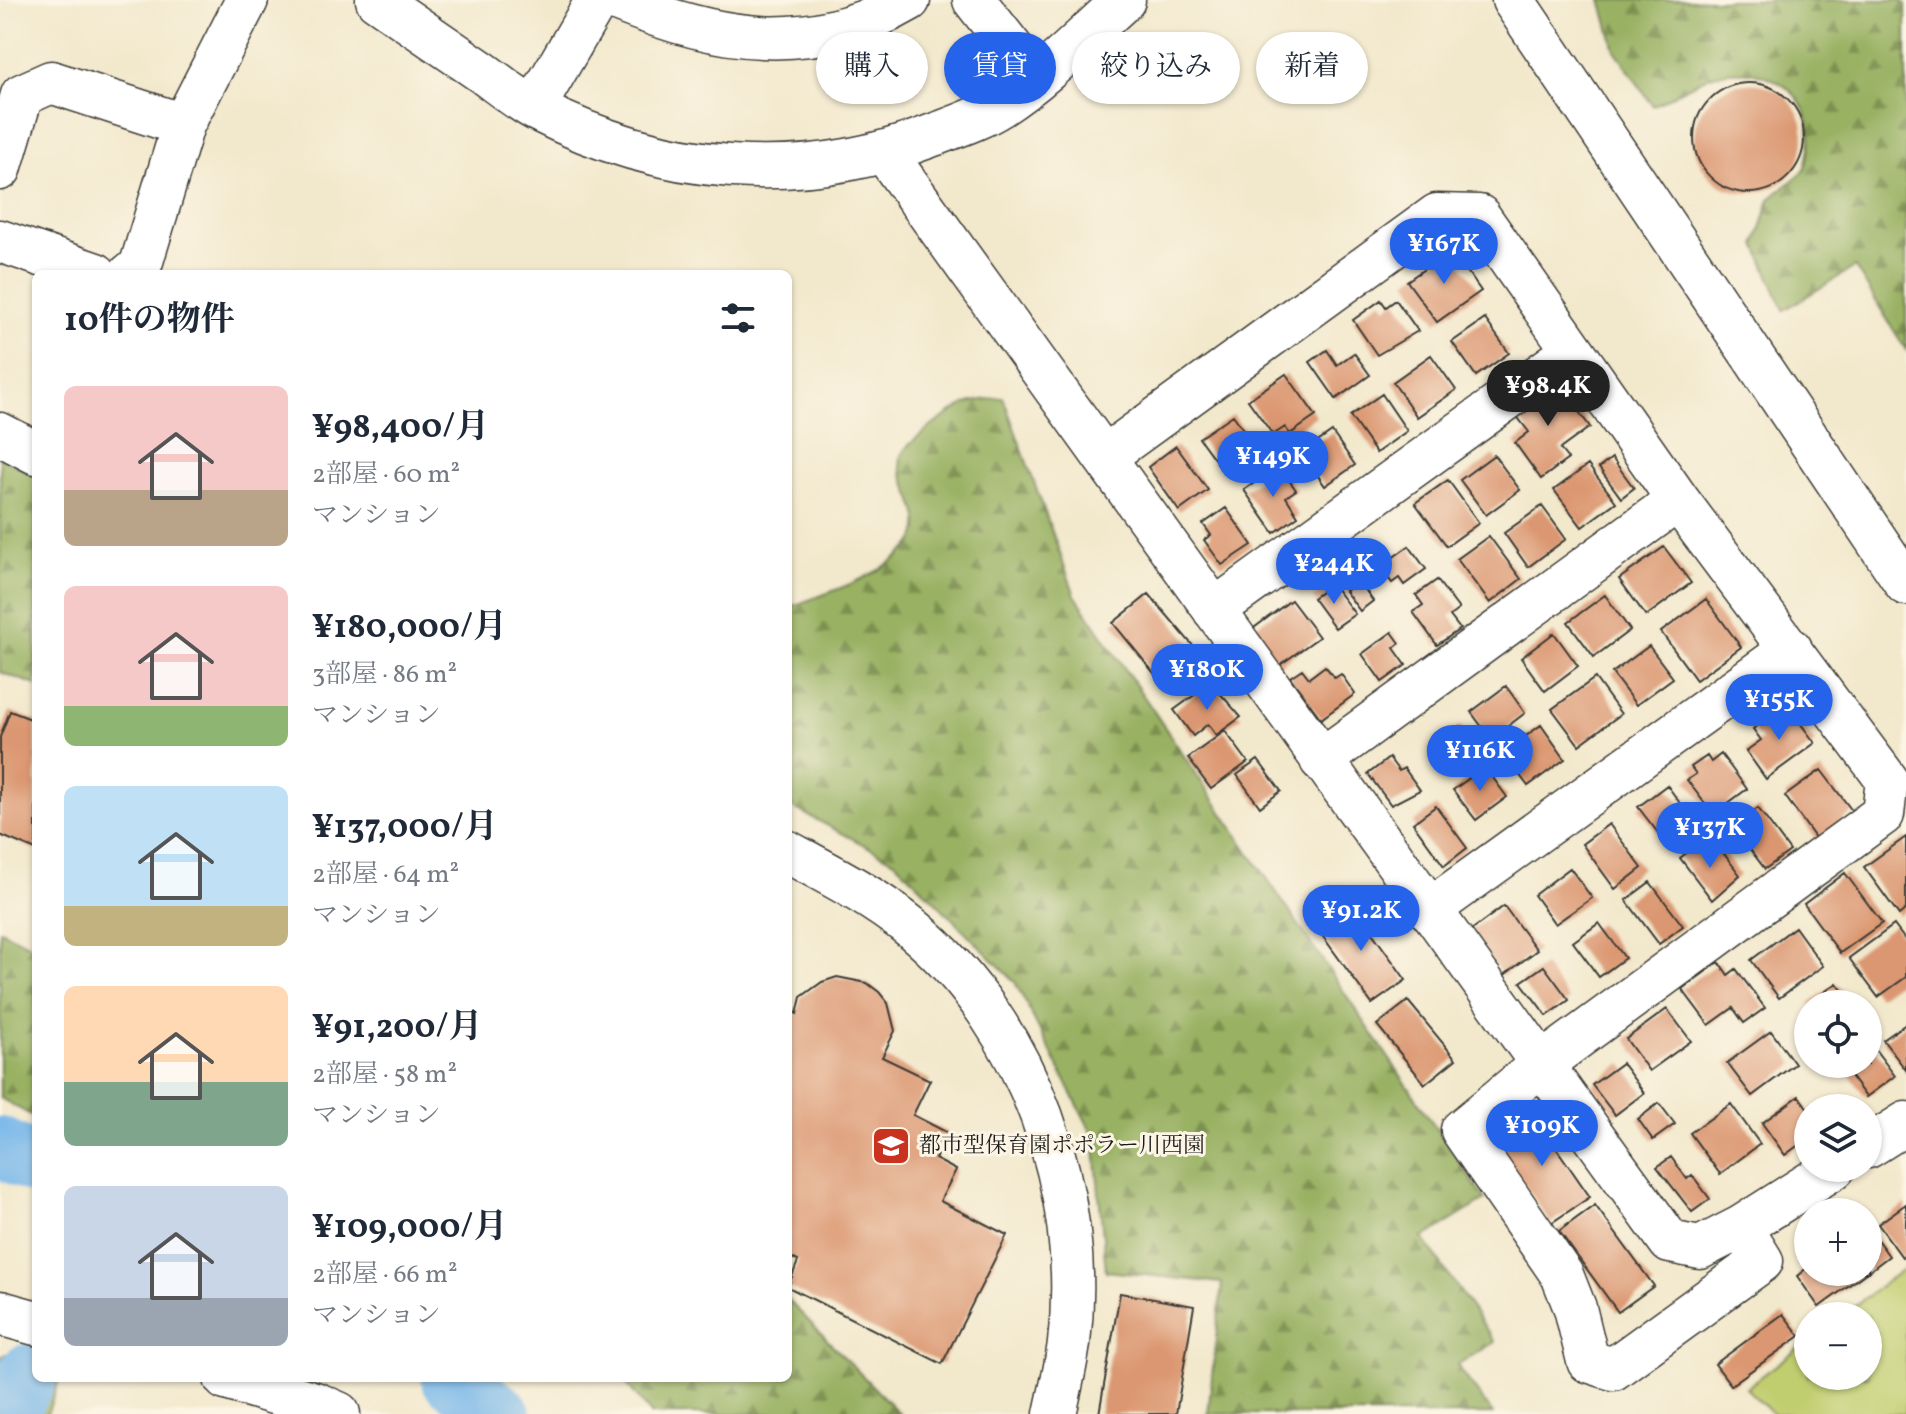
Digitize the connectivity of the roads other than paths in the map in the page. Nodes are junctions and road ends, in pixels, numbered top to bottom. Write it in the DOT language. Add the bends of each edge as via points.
graph roads {
  1 [pos="247,0"];
  2 [pos="377,0"];
  3 [pos="597,0"];
  4 [pos="616,0"];
  5 [pos="909,0"];
  6 [pos="974,0"];
  7 [pos="1124,0"];
  8 [pos="1513,0"];
  9 [pos="999,32"];
  10 [pos="1056,61"];
  11 [pos="1002,104"];
  12 [pos="534,108"];
  13 [pos="183,125"];
  14 [pos="885,153"];
  15 [pos="0,169"];
  16 [pos="0,241"];
  17 [pos="84,270"];
  18 [pos="139,270"];
  19 [pos="1572,352"];
  20 [pos="0,434"];
  21 [pos="32,451"];
  22 [pos="1104,457"];
  23 [pos="1678,500"];
  24 [pos="1906,584"];
  25 [pos="1214,610"];
  26 [pos="1791,649"];
  27 [pos="1321,760"];
  28 [pos="792,854"];
  29 [pos="1429,910"];
  30 [pos="1543,1063"];
  31 [pos="1906,1123"];
  32 [pos="1882,1138"];
  33 [pos="1812,1182"];
  34 [pos="1741,1227"];
  35 [pos="0,1313"];
  36 [pos="32,1322"];
  37 [pos="240,1382"];
  38 [pos="338,1414"];
  39 [pos="1055,1414"];
  1 -- 13 [label="street"];
  2 -- 12 [label="street"];
  3 -- 12 [label="street"];
  4 -- 5 [label="street" via="673,24 735,37 799,36 851,26"];
  6 -- 9 [label="street"];
  7 -- 10 [label="street"];
  8 -- 24 [label="street"];
  11 -- 14 [label="street"];
  12 -- 14 [label="street" via="606,142 677,160 745,169 809,167"];
  13 -- 15 [label="street" via="51,82 22,95"];
  13 -- 18 [label="street"];
  14 -- 22 [label="street"];
  16 -- 17 [label="street"];
  19 -- 22 [label="street" via="1479,216 1437,215"];
  19 -- 23 [label="street"];
  19 -- 25 [label="street"];
  20 -- 21 [label="street"];
  22 -- 25 [label="street"];
  23 -- 26 [label="street"];
  23 -- 27 [label="street"];
  25 -- 27 [label="street"];
  26 -- 29 [label="street"];
  26 -- 30 [label="street" via="1887,780 1883,814"];
  27 -- 29 [label="street"];
  28 -- 39 [label="street" via="860,890 913,929 959,976 1004,1038 1039,1103 1060,1180 1072,1261 1069,1343"];
  29 -- 30 [label="street"];
  30 -- 34 [label="street" via="1670,1242 1700,1248"];
  30 -- 34 [label="street" via="1462,1130 1562,1275 1588,1361 1613,1369 1762,1261"];
  31 -- 32 [label="street"];
  33 -- 34 [label="street"];
  35 -- 36 [label="main road"];
  37 -- 38 [label="main road"];
}
